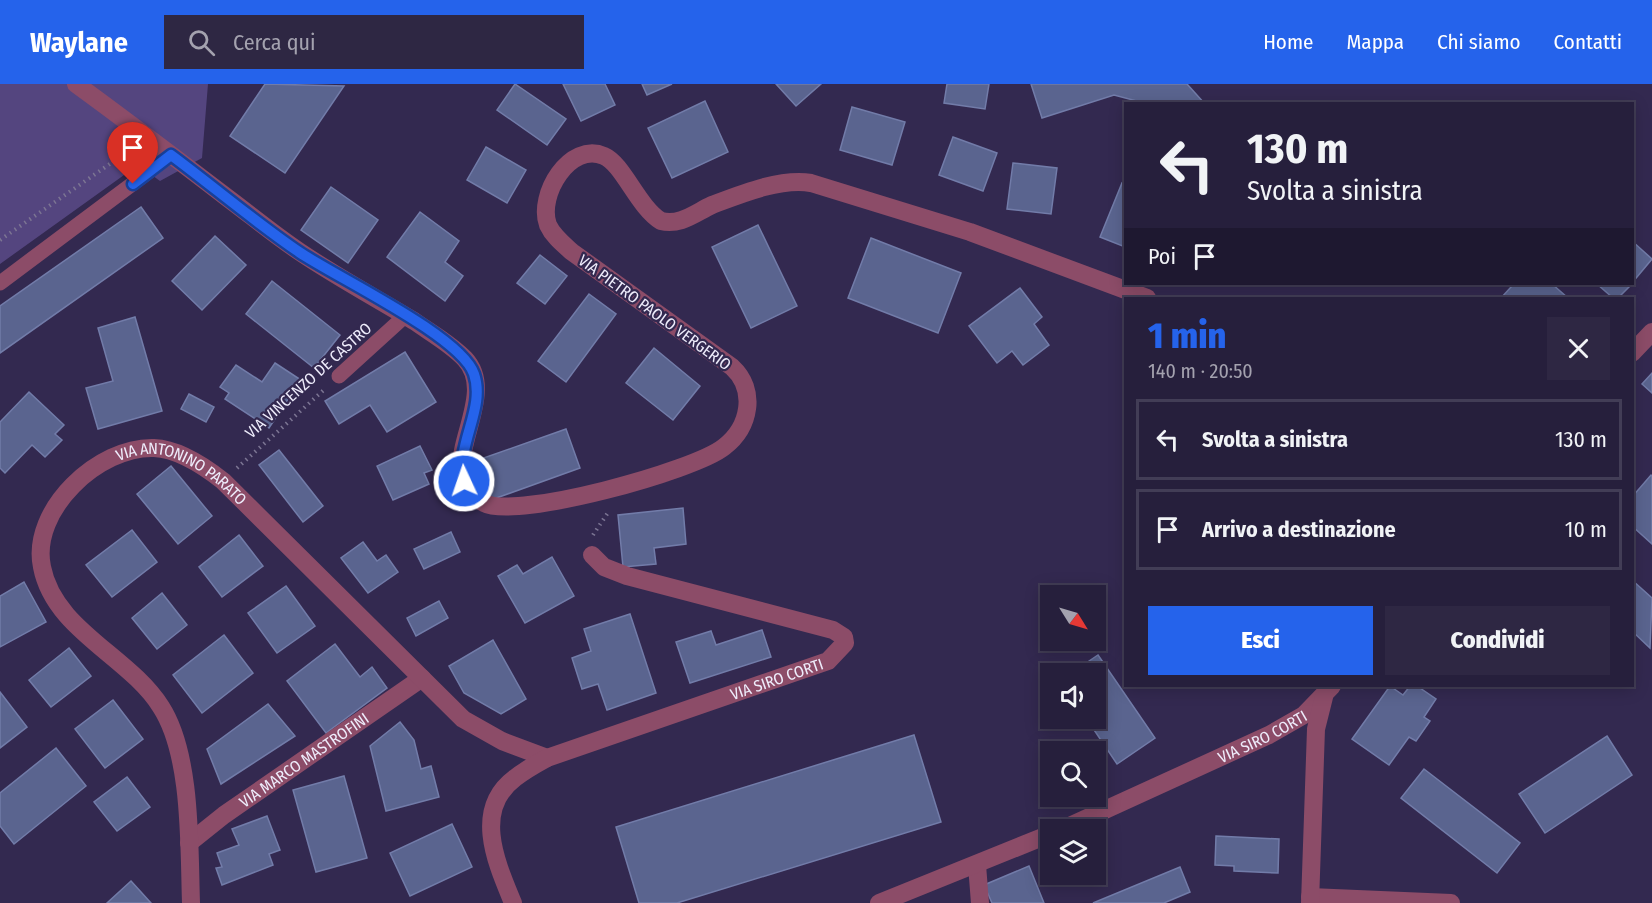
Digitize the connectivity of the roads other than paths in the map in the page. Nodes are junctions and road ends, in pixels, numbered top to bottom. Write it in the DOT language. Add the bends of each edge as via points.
graph roads {
  1 [pos="76,84"];
  2 [pos="171,155"];
  3 [pos="0,283"];
  4 [pos="1145,297"];
  5 [pos="405,316"];
  6 [pos="1652,332"];
  7 [pos="1634,351"];
  8 [pos="339,376"];
  9 [pos="592,555"];
  10 [pos="422,678"];
  11 [pos="1329,689"];
  12 [pos="547,758"];
  13 [pos="1085,819"];
  14 [pos="1040,838"];
  15 [pos="189,843"];
  16 [pos="977,865"];
  17 [pos="1310,900"];
  18 [pos="191,903"];
  19 [pos="513,903"];
  20 [pos="879,903"];
  21 [pos="980,903"];
  22 [pos="1451,903"];
  1 -- 2 [label="street, VIA PIETRO PAOLO VERGERIO"];
  2 -- 3 [label="lane"];
  2 -- 5 [label="street, VIA PIETRO PAOLO VERGERIO" via="300,252"];
  4 -- 5 [label="street, VIA PIETRO PAOLO VERGERIO" via="970,232 801,181 763,189 668,223 650,212 608,159 592,154 580,157 566,167 548,190 547,222 558,240 732,367 746,382 747,410 733,440 715,453 684,466 534,506 507,509 485,504 468,489 462,472 462,453 476,395 472,368 450,346"];
  5 -- 8 [label="lane, VIA VINCENZO DE CASTRO"];
  6 -- 7 [label="street"];
  9 -- 12 [label="street, VIA SIRO CORTI" via="604,567 620,574 833,630 846,643 832,658 814,666"];
  10 -- 12 [label="street, VIA ANTONINO PARATO" via="470,724 513,747"];
  10 -- 15 [label="street, VIA MARCO MASTROFINI"];
  10 -- 15 [label="street, VIA ANTONINO PARATO" via="223,481 202,466 151,448 123,454 81,478 58,503 45,529 40,556 43,573 68,617 136,675 167,717 181,759"];
  11 -- 13 [label="street, VIA SIRO CORTI" via="1304,715 1269,735"];
  11 -- 17 [label="street" via="1316,729"];
  12 -- 19 [label="street, VIA SIRO CORTI" via="507,785 491,814 495,857"];
  14 -- 16 [label="street"];
  15 -- 18 [label="street, VIA ANTONINO PARATO"];
  16 -- 20 [label="street"];
  16 -- 21 [label="street"];
  17 -- 22 [label="street"];
}
